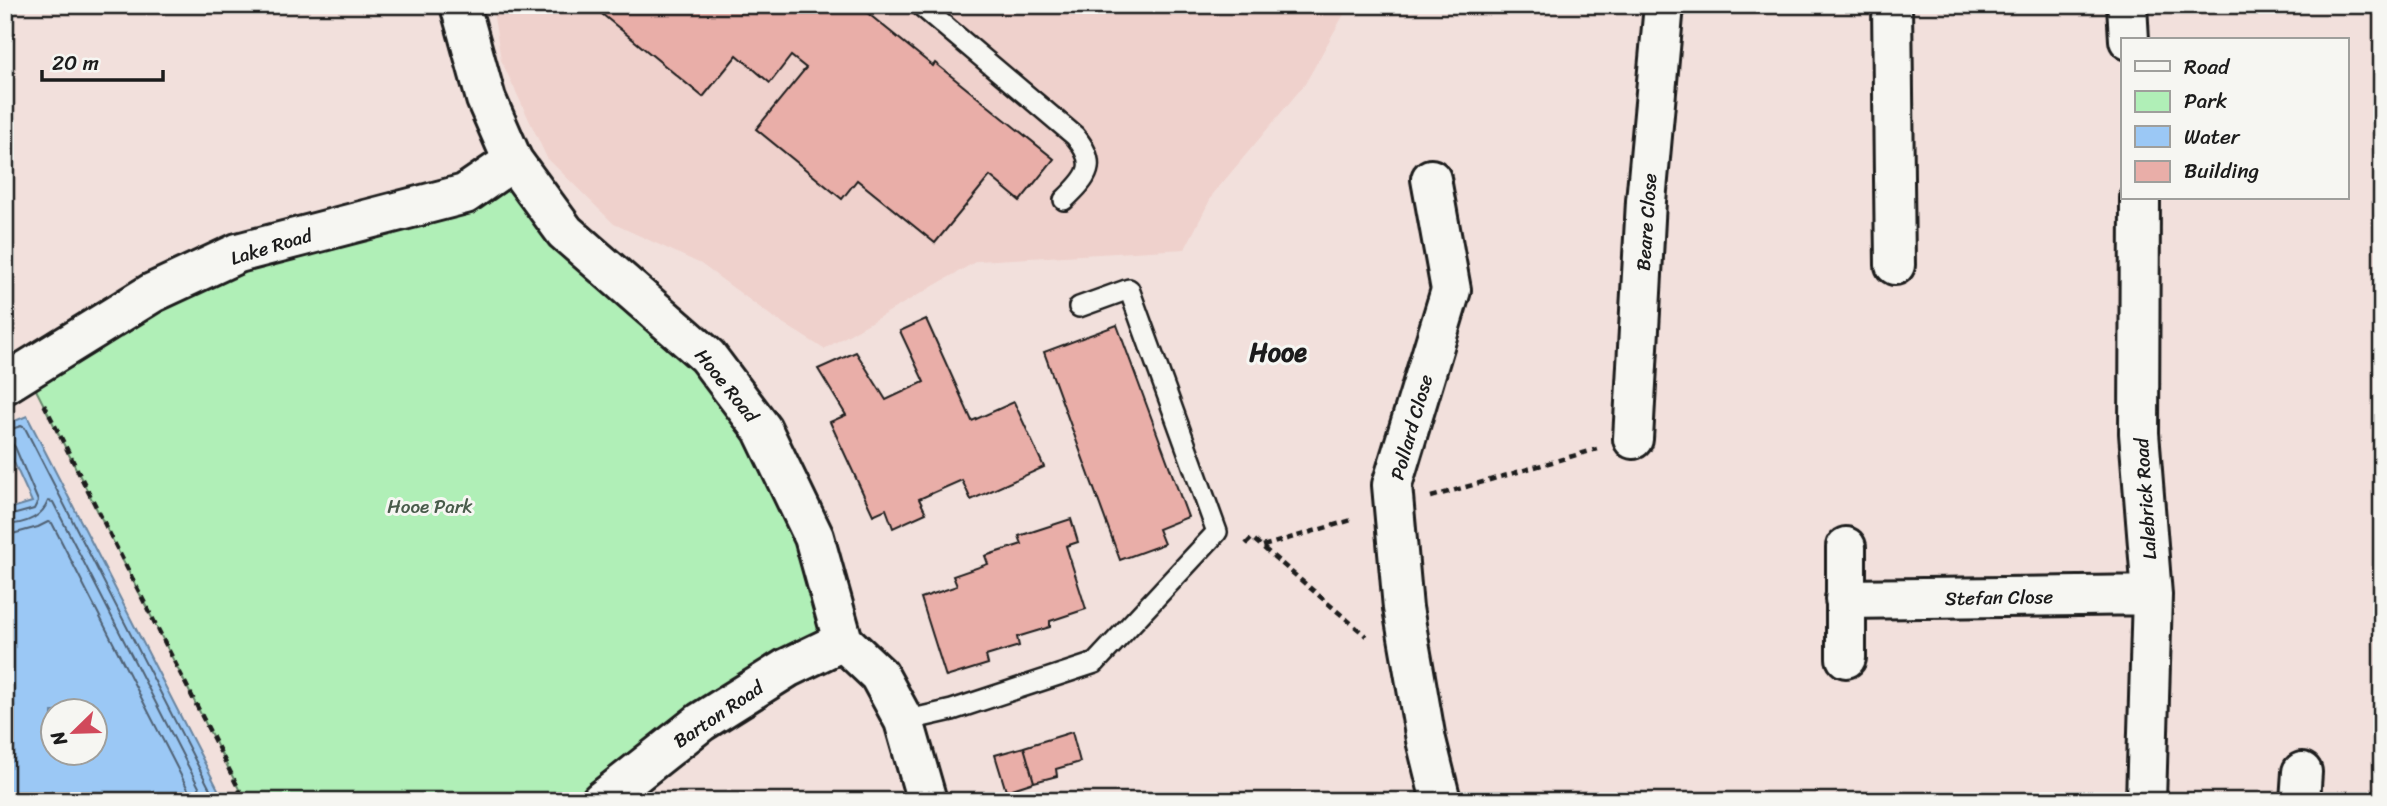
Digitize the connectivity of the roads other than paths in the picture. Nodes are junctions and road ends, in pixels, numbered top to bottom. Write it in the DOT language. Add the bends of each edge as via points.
graph roads {
  1 [pos="460,5"];
  2 [pos="920,5"];
  3 [pos="1664,5"];
  4 [pos="1892,5"];
  5 [pos="2127,5"];
  6 [pos="2129,38"];
  7 [pos="513,161"];
  8 [pos="1431,180"];
  9 [pos="1064,200"];
  10 [pos="2140,200"];
  11 [pos="1895,265"];
  12 [pos="1079,307"];
  13 [pos="16,378"];
  14 [pos="1633,439"];
  15 [pos="1846,547"];
  16 [pos="2152,595"];
  17 [pos="1845,599"];
  18 [pos="844,641"];
  19 [pos="1846,658"];
  20 [pos="904,721"];
  21 [pos="923,785"];
  22 [pos="601,801"];
  23 [pos="1441,801"];
  24 [pos="2146,801"];
  1 -- 7 [label="street, Hooe Road" via="486,99"];
  2 -- 9 [label="lane" via="1087,151 1084,181"];
  3 -- 14 [label="street, Beare Close" via="1646,201"];
  4 -- 11 [label="street"];
  5 -- 6 [label="street"];
  7 -- 13 [label="street, Lake Road" via="465,194 238,253 152,293"];
  7 -- 18 [label="street, Hooe Road" via="565,232 707,356 762,429 814,537"];
  8 -- 23 [label="street, Pollard Close" via="1451,290 1392,485 1403,608"];
  10 -- 16 [label="street, Lalebrick Road" via="2139,433"];
  12 -- 20 [label="lane" via="1129,289 1217,532 1095,663"];
  15 -- 17 [label="street"];
  16 -- 17 [label="street, Stefan Close"];
  16 -- 24 [label="street, Lalebrick Road"];
  17 -- 19 [label="street"];
  18 -- 20 [label="street, Hooe Road" via="878,675"];
  18 -- 22 [label="street, Barton Road" via="787,668 701,722"];
  20 -- 21 [label="street, Hooe Road"];
}
